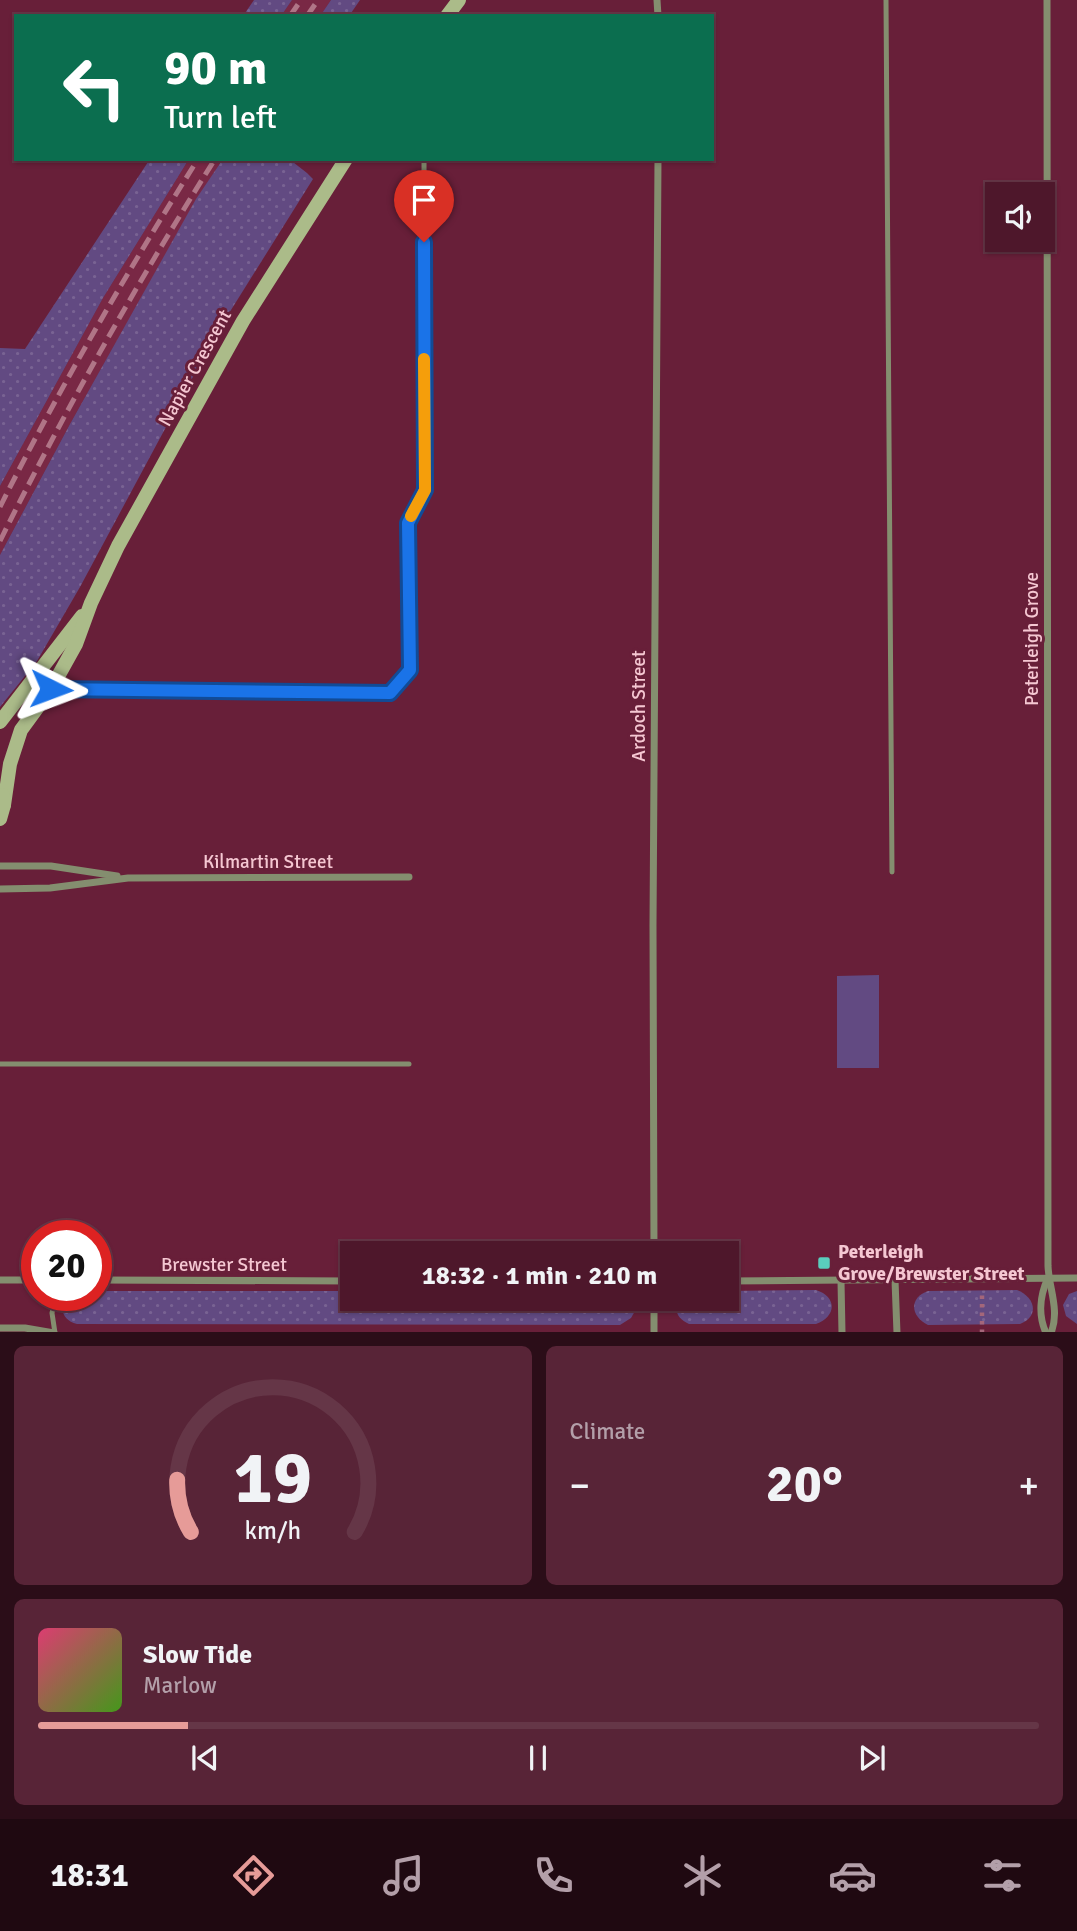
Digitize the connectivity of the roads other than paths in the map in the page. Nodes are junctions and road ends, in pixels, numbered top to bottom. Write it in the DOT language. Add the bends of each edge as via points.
graph roads {
  1 [pos="886,0"];
  2 [pos="1047,0"];
  3 [pos="344,161"];
  4 [pos="424,161"];
  5 [pos="658,161"];
  6 [pos="91,603"];
  7 [pos="51,689"];
  8 [pos="0,722"];
  9 [pos="0,787"];
  10 [pos="2,815"];
  11 [pos="0,866"];
  12 [pos="892,872"];
  13 [pos="409,877"];
  14 [pos="128,878"];
  15 [pos="0,889"];
  16 [pos="0,1064"];
  17 [pos="408,1064"];
  18 [pos="654,1241"];
  19 [pos="1048,1278"];
  20 [pos="1077,1278"];
  21 [pos="0,1280"];
  22 [pos="21,1280"];
  23 [pos="112,1280"];
  24 [pos="895,1280"];
  25 [pos="340,1281"];
  26 [pos="739,1281"];
  27 [pos="841,1281"];
  28 [pos="53,1311"];
  29 [pos="654,1311"];
  30 [pos="0,1328"];
  31 [pos="54,1332"];
  32 [pos="654,1332"];
  33 [pos="842,1332"];
  34 [pos="897,1332"];
  35 [pos="1048,1332"];
  1 -- 12 [label="lane"];
  2 -- 19 [label="street, Peterleigh Grove"];
  3 -- 6 [label="street, Napier Crescent" via="243,321"];
  4 -- 7 [label="lane" via="425,490 408,523 410,670 390,693"];
  5 -- 18 [label="street, Ardoch Street"];
  6 -- 7 [label="street, Napier Crescent" via="76,644"];
  6 -- 8 [label="street, Napier Crescent"];
  7 -- 10 [label="street, Napier Crescent" via="17,738"];
  9 -- 10 [label="street"];
  11 -- 14 [label="street, Kilmartin Street" via="51,866"];
  13 -- 14 [label="street, Kilmartin Street"];
  14 -- 15 [label="street, Kilmartin Street"];
  16 -- 17 [label="lane"];
  19 -- 20 [label="street"];
  19 -- 24 [label="street"];
  19 -- 35 [label="street, Peterleigh Grove" via="1054,1308"];
  19 -- 35 [label="street, Peterleigh Grove" via="1041,1298 1042,1324"];
  21 -- 22 [label="street"];
  23 -- 25 [label="street, Brewster Street"];
  24 -- 27 [label="street"];
  24 -- 34 [label="street"];
  26 -- 27 [label="street"];
  27 -- 33 [label="street"];
  28 -- 31 [label="lane"];
  29 -- 32 [label="street"];
  30 -- 31 [label="street"];
}
